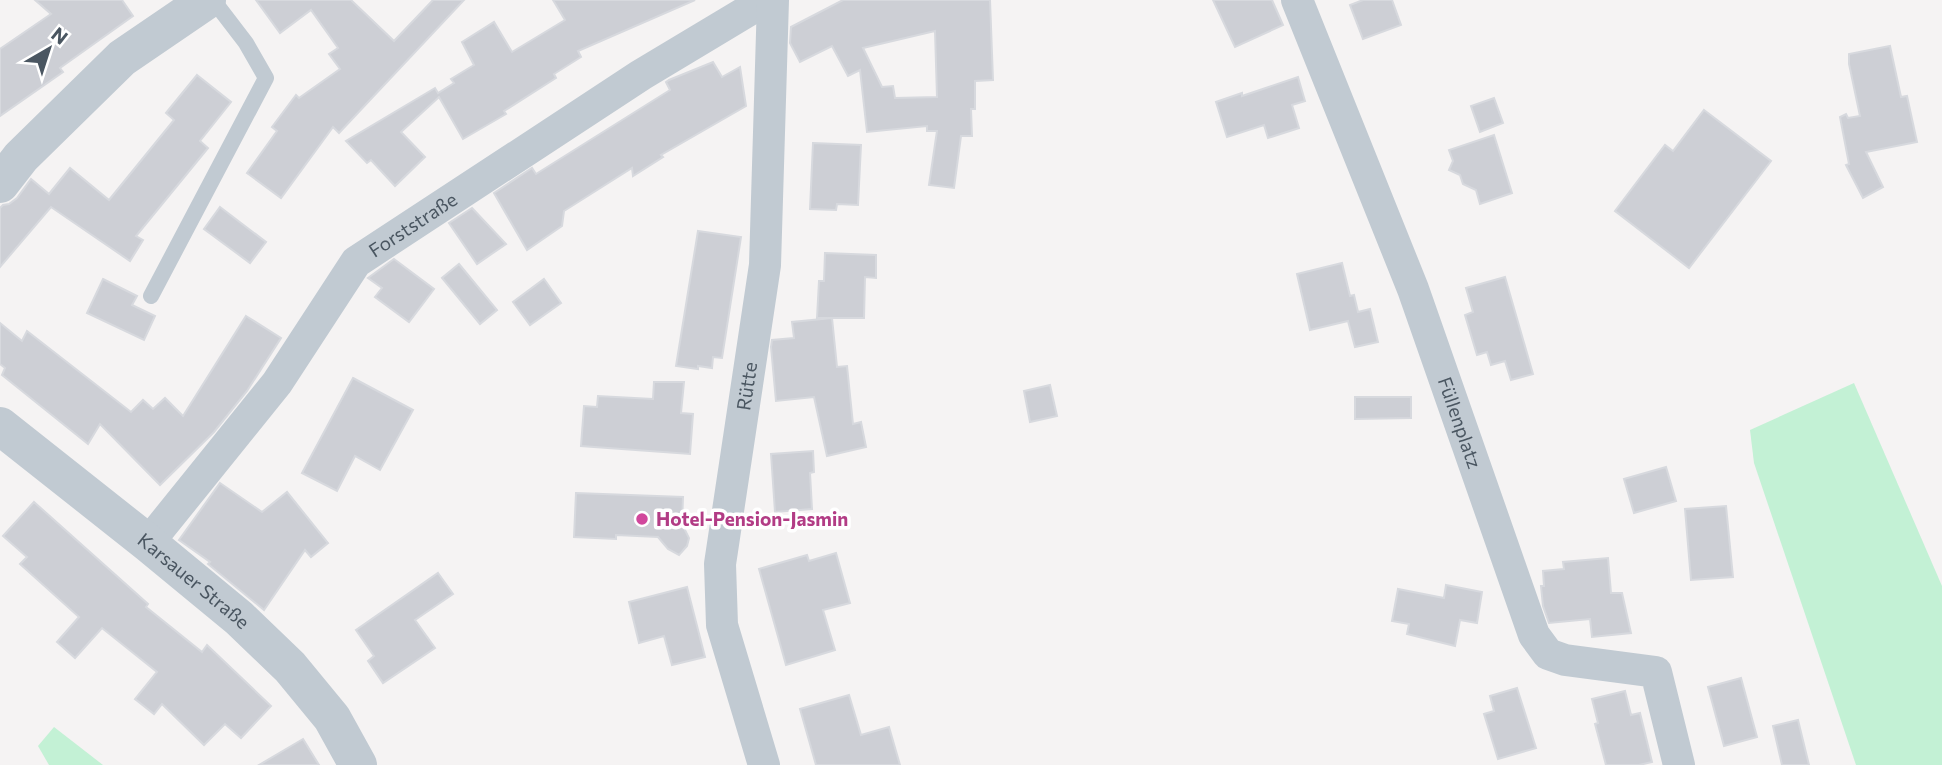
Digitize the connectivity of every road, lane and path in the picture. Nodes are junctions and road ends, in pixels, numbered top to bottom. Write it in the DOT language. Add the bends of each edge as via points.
graph roads {
  1 [pos="207,0"];
  2 [pos="213,0"];
  3 [pos="766,0"];
  4 [pos="773,0"];
  5 [pos="1297,0"];
  6 [pos="0,184"];
  7 [pos="151,296"];
  8 [pos="0,426"];
  9 [pos="148,543"];
  10 [pos="358,765"];
  11 [pos="764,765"];
  12 [pos="1679,765"];
  1 -- 6 [label="street" via="122,58"];
  2 -- 7 [label="lane" via="266,78"];
  3 -- 9 [label="street, Forststraße" via="641,75 356,262 277,383"];
  4 -- 11 [label="street, Rütte" via="765,265 720,564 722,625"];
  5 -- 12 [label="street, Füllenplatz" via="1413,289 1534,635 1548,654 1565,660 1656,672"];
  8 -- 9 [label="street, Karsauer Straße"];
  9 -- 10 [label="street, Karsauer Straße" via="290,667 332,718"];
}
